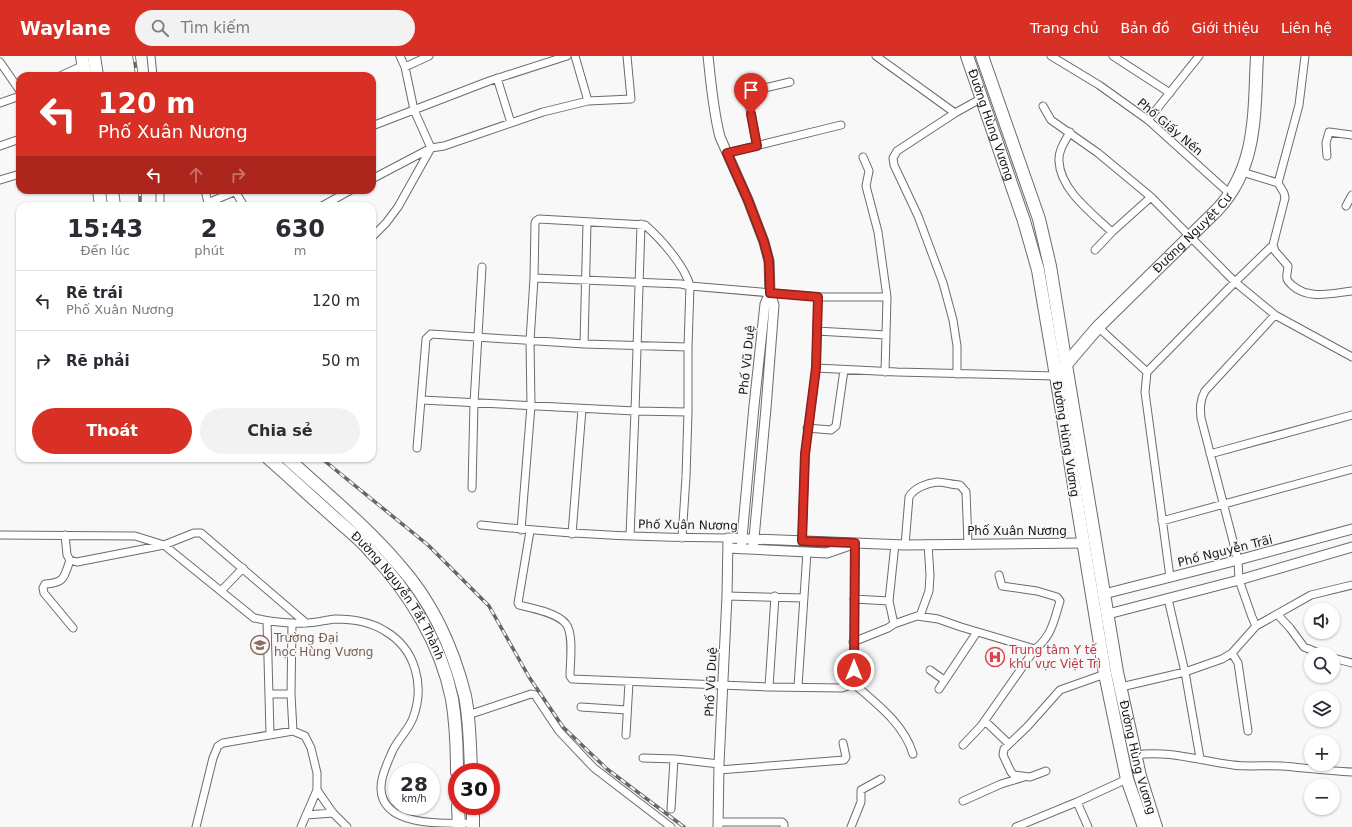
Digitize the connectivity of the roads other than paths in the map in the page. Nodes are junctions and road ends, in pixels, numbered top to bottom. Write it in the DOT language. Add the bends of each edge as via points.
graph roads {
  1 [pos="151,56"];
  2 [pos="400,56"];
  3 [pos="428,56"];
  4 [pos="567,56"];
  5 [pos="575,56"];
  6 [pos="627,56"];
  7 [pos="708,56"];
  8 [pos="876,56"];
  9 [pos="967,56"];
  10 [pos="982,56"];
  11 [pos="1051,56"];
  12 [pos="1113,56"];
  13 [pos="1199,56"];
  14 [pos="1257,56"];
  15 [pos="1305,56"];
  16 [pos="1123,58"];
  17 [pos="0,62"];
  18 [pos="88,63"];
  19 [pos="405,67"];
  20 [pos="69,72"];
  21 [pos="94,72"];
  22 [pos="153,72"];
  23 [pos="497,78"];
  24 [pos="790,82"];
  25 [pos="16,85"];
  26 [pos="1170,93"];
  27 [pos="16,97"];
  28 [pos="982,98"];
  29 [pos="588,101"];
  30 [pos="0,103"];
  31 [pos="1043,106"];
  32 [pos="414,110"];
  33 [pos="955,113"];
  34 [pos="1148,120"];
  35 [pos="512,123"];
  36 [pos="376,124"];
  37 [pos="841,125"];
  38 [pos="1070,132"];
  39 [pos="1352,135"];
  40 [pos="16,140"];
  41 [pos="0,146"];
  42 [pos="757,146"];
  43 [pos="431,148"];
  44 [pos="727,153"];
  45 [pos="1327,156"];
  46 [pos="863,157"];
  47 [pos="1242,172"];
  48 [pos="16,175"];
  49 [pos="376,177"];
  50 [pos="0,180"];
  51 [pos="1278,183"];
  52 [pos="230,194"];
  53 [pos="344,194"];
  54 [pos="1230,194"];
  55 [pos="1352,195"];
  56 [pos="1151,198"];
  57 [pos="212,202"];
  58 [pos="329,202"];
  59 [pos="1346,206"];
  60 [pos="588,223"];
  61 [pos="641,224"];
  62 [pos="376,232"];
  63 [pos="1112,232"];
  64 [pos="1190,237"];
  65 [pos="1273,245"];
  66 [pos="1095,250"];
  67 [pos="482,266"];
  68 [pos="534,278"];
  69 [pos="586,281"];
  70 [pos="1235,282"];
  71 [pos="639,283"];
  72 [pos="690,286"];
  73 [pos="1352,290"];
  74 [pos="770,293"];
  75 [pos="818,297"];
  76 [pos="887,297"];
  77 [pos="1276,315"];
  78 [pos="1098,327"];
  79 [pos="817,331"];
  80 [pos="886,335"];
  81 [pos="478,338"];
  82 [pos="530,341"];
  83 [pos="584,344"];
  84 [pos="637,346"];
  85 [pos="688,347"];
  86 [pos="1352,357"];
  87 [pos="1066,365"];
  88 [pos="816,368"];
  89 [pos="844,370"];
  90 [pos="885,372"];
  91 [pos="1147,372"];
  92 [pos="957,374"];
  93 [pos="1056,376"];
  94 [pos="422,400"];
  95 [pos="474,403"];
  96 [pos="531,406"];
  97 [pos="582,408"];
  98 [pos="635,411"];
  99 [pos="688,412"];
  100 [pos="1352,415"];
  101 [pos="807,428"];
  102 [pos="417,448"];
  103 [pos="1210,454"];
  104 [pos="272,462"];
  105 [pos="291,462"];
  106 [pos="1352,469"];
  107 [pos="472,488"];
  108 [pos="1224,504"];
  109 [pos="1162,522"];
  110 [pos="481,526"];
  111 [pos="1352,529"];
  112 [pos="521,530"];
  113 [pos="530,531"];
  114 [pos="572,534"];
  115 [pos="0,535"];
  116 [pos="65,535"];
  117 [pos="630,536"];
  118 [pos="682,538"];
  119 [pos="728,538"];
  120 [pos="742,539"];
  121 [pos="754,539"];
  122 [pos="802,541"];
  123 [pos="855,543"];
  124 [pos="968,543"];
  125 [pos="1084,543"];
  126 [pos="895,544"];
  127 [pos="928,544"];
  128 [pos="164,545"];
  129 [pos="905,545"];
  130 [pos="1352,547"];
  131 [pos="728,548"];
  132 [pos="741,549"];
  133 [pos="753,549"];
  134 [pos="808,552"];
  135 [pos="70,560"];
  136 [pos="1238,560"];
  137 [pos="400,566"];
  138 [pos="243,568"];
  139 [pos="389,572"];
  140 [pos="999,574"];
  141 [pos="1170,577"];
  142 [pos="1239,580"];
  143 [pos="1350,588"];
  144 [pos="221,591"];
  145 [pos="1104,594"];
  146 [pos="727,596"];
  147 [pos="775,596"];
  148 [pos="804,598"];
  149 [pos="854,599"];
  150 [pos="1168,599"];
  151 [pos="889,601"];
  152 [pos="1108,614"];
  153 [pos="1277,614"];
  154 [pos="920,616"];
  155 [pos="267,621"];
  156 [pos="292,623"];
  157 [pos="306,623"];
  158 [pos="894,624"];
  159 [pos="1256,626"];
  160 [pos="73,628"];
  161 [pos="977,632"];
  162 [pos="853,642"];
  163 [pos="1304,647"];
  164 [pos="1036,649"];
  165 [pos="1232,653"];
  166 [pos="1340,660"];
  167 [pos="1352,663"];
  168 [pos="930,670"];
  169 [pos="1185,672"];
  170 [pos="1105,674"];
  171 [pos="944,680"];
  172 [pos="629,682"];
  173 [pos="854,684"];
  174 [pos="723,685"];
  175 [pos="798,686"];
  176 [pos="769,687"];
  177 [pos="1120,687"];
  178 [pos="939,689"];
  179 [pos="269,694"];
  180 [pos="291,694"];
  181 [pos="581,707"];
  182 [pos="627,710"];
  183 [pos="468,715"];
  184 [pos="985,720"];
  185 [pos="293,731"];
  186 [pos="1248,731"];
  187 [pos="270,734"];
  188 [pos="626,735"];
  189 [pos="843,743"];
  190 [pos="1009,744"];
  191 [pos="963,745"];
  192 [pos="913,754"];
  193 [pos="1136,755"];
  194 [pos="644,758"];
  195 [pos="1200,758"];
  196 [pos="674,759"];
  197 [pos="457,763"];
  198 [pos="471,763"];
  199 [pos="719,767"];
  200 [pos="1046,771"];
  201 [pos="1352,772"];
  202 [pos="1025,776"];
  203 [pos="881,779"];
  204 [pos="1127,779"];
  205 [pos="317,790"];
  206 [pos="963,801"];
  207 [pos="1077,802"];
  208 [pos="671,808"];
  209 [pos="333,813"];
  210 [pos="306,815"];
  211 [pos="472,815"];
  212 [pos="718,824"];
  213 [pos="458,825"];
  214 [pos="473,825"];
  215 [pos="196,827"];
  216 [pos="301,827"];
  217 [pos="347,827"];
  218 [pos="671,827"];
  219 [pos="784,827"];
  220 [pos="851,827"];
  221 [pos="1016,827"];
  222 [pos="1088,827"];
  223 [pos="1144,827"];
  224 [pos="1156,827"];
  1 -- 22 [label="street"];
  2 -- 19 [label="street"];
  3 -- 19 [label="street"];
  4 -- 23 [label="street"];
  5 -- 29 [label="street"];
  6 -- 29 [label="street" via="631,99"];
  7 -- 44 [label="street, Phố Vũ Duệ" via="712,98"];
  8 -- 33 [label="street"];
  9 -- 28 [label="main road, Đường Hùng Vương"];
  10 -- 87 [label="main road, Đường Hùng Vương" via="1038,219 1050,266"];
  11 -- 34 [label="street, Phố Giấy Nến" via="1099,85"];
  12 -- 16 [label="street"];
  13 -- 26 [label="street"];
  14 -- 47 [label="main road, Đường Nguyệt Cư" via="1252,137"];
  15 -- 51 [label="street" via="1299,105"];
  16 -- 26 [label="street"];
  17 -- 25 [label="street"];
  18 -- 20 [label="street"];
  18 -- 21 [label="main road"];
  19 -- 32 [label="street"];
  23 -- 32 [label="street"];
  23 -- 35 [label="street"];
  24 -- 42 [label="street" via="752,91 749,94"];
  26 -- 34 [label="street"];
  27 -- 30 [label="street"];
  28 -- 33 [label="street"];
  28 -- 93 [label="main road, Đường Hùng Vương" via="1038,270"];
  29 -- 35 [label="street"];
  31 -- 38 [label="street" via="1051,120"];
  32 -- 36 [label="street"];
  32 -- 43 [label="street"];
  33 -- 92 [label="street" via="897,151 893,158 943,283 953,320 957,346"];
  34 -- 54 [label="street, Phố Giấy Nến"];
  35 -- 43 [label="street"];
  37 -- 42 [label="street"];
  38 -- 56 [label="street"];
  38 -- 63 [label="street" via="1061,150 1059,161 1062,175 1079,202"];
  39 -- 45 [label="street" via="1329,132 1326,143"];
  40 -- 41 [label="street"];
  42 -- 44 [label="street"];
  43 -- 49 [label="street"];
  43 -- 62 [label="street" via="398,207"];
  44 -- 74 [label="street, Phố Vũ Duệ" via="764,242 769,261"];
  46 -- 76 [label="street" via="869,172 866,186 878,232"];
  47 -- 51 [label="street"];
  47 -- 54 [label="main road, Đường Nguyệt Cư"];
  48 -- 50 [label="street"];
  51 -- 65 [label="street" via="1285,198"];
  52 -- 57 [label="street"];
  53 -- 58 [label="street"];
  54 -- 64 [label="main road, Đường Nguyệt Cư"];
  55 -- 59 [label="street"];
  56 -- 63 [label="street"];
  56 -- 64 [label="street"];
  60 -- 61 [label="street"];
  60 -- 68 [label="street" via="539,219 536,221"];
  60 -- 69 [label="street"];
  61 -- 71 [label="street"];
  61 -- 72 [label="street" via="675,257"];
  63 -- 66 [label="street"];
  64 -- 70 [label="street"];
  64 -- 78 [label="main road, Đường Nguyệt Cư"];
  65 -- 70 [label="street"];
  65 -- 73 [label="street" via="1288,266 1288,281 1294,288 1314,295"];
  67 -- 81 [label="street"];
  68 -- 69 [label="street"];
  68 -- 82 [label="street"];
  69 -- 71 [label="street"];
  69 -- 83 [label="street"];
  70 -- 77 [label="street"];
  70 -- 91 [label="street"];
  71 -- 72 [label="street"];
  71 -- 84 [label="street"];
  72 -- 74 [label="street"];
  72 -- 85 [label="street"];
  74 -- 75 [label="street"];
  74 -- 120 [label="street, Phố Vũ Duệ" via="765,304"];
  74 -- 121 [label="street, Phố Vũ Duệ" via="774,305"];
  75 -- 76 [label="street"];
  75 -- 79 [label="street"];
  76 -- 80 [label="street"];
  77 -- 86 [label="street"];
  77 -- 103 [label="street" via="1202,397 1201,418"];
  78 -- 87 [label="main road, Đường Nguyệt Cư"];
  78 -- 91 [label="street"];
  79 -- 80 [label="street"];
  79 -- 88 [label="street"];
  80 -- 90 [label="street"];
  81 -- 82 [label="street"];
  81 -- 94 [label="street" via="431,334 427,337"];
  81 -- 95 [label="street"];
  82 -- 83 [label="street"];
  82 -- 96 [label="street"];
  83 -- 84 [label="street"];
  84 -- 85 [label="street"];
  84 -- 98 [label="street"];
  85 -- 99 [label="street"];
  87 -- 93 [label="main road, Đường Nguyệt Cư"];
  87 -- 145 [label="main road, Đường Hùng Vương"];
  88 -- 89 [label="street"];
  88 -- 101 [label="street"];
  89 -- 90 [label="street"];
  89 -- 101 [label="street" via="836,426 831,430"];
  90 -- 92 [label="street"];
  91 -- 109 [label="street" via="1145,392"];
  92 -- 93 [label="street"];
  93 -- 125 [label="main road, Đường Hùng Vương"];
  94 -- 95 [label="street"];
  94 -- 102 [label="street"];
  95 -- 96 [label="street"];
  95 -- 107 [label="street"];
  96 -- 97 [label="street"];
  96 -- 112 [label="street"];
  97 -- 98 [label="street"];
  97 -- 114 [label="street"];
  98 -- 99 [label="street"];
  98 -- 117 [label="street"];
  99 -- 118 [label="street"];
  100 -- 103 [label="street"];
  101 -- 122 [label="street"];
  103 -- 108 [label="street"];
  104 -- 139 [label="main road, Đường Nguyễn Tất Thành" via="370,551"];
  105 -- 137 [label="main road, Đường Nguyễn Tất Thành" via="378,541"];
  106 -- 108 [label="street"];
  108 -- 109 [label="street"];
  108 -- 136 [label="street"];
  109 -- 141 [label="street"];
  110 -- 112 [label="street, Phố Xuân Nương"];
  111 -- 136 [label="street, Phố Nguyễn Trãi"];
  112 -- 113 [label="street, Phố Xuân Nương"];
  113 -- 114 [label="street, Phố Xuân Nương"];
  113 -- 172 [label="street" via="519,605 559,618 566,624 570,639 572,679"];
  114 -- 117 [label="street, Phố Xuân Nương"];
  115 -- 116 [label="street"];
  116 -- 128 [label="street" via="135,536"];
  116 -- 135 [label="street"];
  117 -- 118 [label="street, Phố Xuân Nương"];
  118 -- 119 [label="street, Phố Xuân Nương"];
  119 -- 120 [label="street, Phố Xuân Nương"];
  119 -- 131 [label="street, Phố Vũ Duệ"];
  120 -- 121 [label="street, Phố Xuân Nương"];
  120 -- 132 [label="street, Phố Vũ Duệ"];
  121 -- 122 [label="street, Phố Xuân Nương"];
  121 -- 133 [label="street, Phố Vũ Duệ"];
  122 -- 123 [label="street, Phố Xuân Nương"];
  123 -- 126 [label="street, Phố Xuân Nương"];
  123 -- 134 [label="street, Phố Xuân Nương" via="830,552"];
  123 -- 149 [label="street"];
  124 -- 125 [label="street, Phố Xuân Nương"];
  124 -- 127 [label="street, Phố Xuân Nương"];
  124 -- 129 [label="street" via="966,492 960,486 937,482 917,488 909,497"];
  125 -- 170 [label="main road, Đường Hùng Vương"];
  126 -- 129 [label="street, Phố Xuân Nương"];
  126 -- 151 [label="street"];
  127 -- 129 [label="street, Phố Xuân Nương"];
  127 -- 154 [label="street" via="929,590"];
  128 -- 135 [label="street" via="77,562"];
  128 -- 138 [label="street" via="194,533 201,533"];
  128 -- 144 [label="street"];
  130 -- 142 [label="street"];
  131 -- 132 [label="street, Phố Xuân Nương"];
  131 -- 146 [label="street, Phố Vũ Duệ"];
  132 -- 133 [label="street, Phố Xuân Nương"];
  133 -- 134 [label="street, Phố Xuân Nương"];
  134 -- 148 [label="street"];
  135 -- 160 [label="street" via="60,580 57,583 45,584 43,588 44,593"];
  136 -- 141 [label="street, Phố Nguyễn Trãi"];
  136 -- 142 [label="street"];
  137 -- 139 [label="main road"];
  137 -- 183 [label="main road, Đường Nguyễn Tất Thành" via="430,608 444,635 455,661"];
  138 -- 144 [label="street"];
  138 -- 157 [label="street"];
  139 -- 197 [label="main road, Đường Nguyễn Tất Thành" via="414,606 432,638 442,666 455,725"];
  140 -- 164 [label="street" via="1002,586 1060,599 1051,630"];
  141 -- 145 [label="street, Phố Nguyễn Trãi"];
  142 -- 150 [label="street"];
  142 -- 159 [label="street"];
  143 -- 153 [label="street" via="1311,595"];
  144 -- 155 [label="street" via="254,618"];
  145 -- 152 [label="main road, Đường Hùng Vương"];
  146 -- 147 [label="street"];
  146 -- 174 [label="street, Phố Vũ Duệ"];
  147 -- 148 [label="street"];
  147 -- 176 [label="street"];
  148 -- 175 [label="street"];
  149 -- 151 [label="street"];
  149 -- 162 [label="street"];
  150 -- 152 [label="street"];
  150 -- 169 [label="street"];
  151 -- 158 [label="street"];
  152 -- 177 [label="main road, Đường Hùng Vương"];
  153 -- 159 [label="street"];
  153 -- 163 [label="street"];
  154 -- 158 [label="street"];
  154 -- 161 [label="street"];
  155 -- 156 [label="street"];
  155 -- 179 [label="street"];
  156 -- 157 [label="street"];
  156 -- 180 [label="street"];
  157 -- 213 [label="street" via="336,619 364,622 385,630 398,640 418,675 418,694 413,718 392,750 382,778 381,792 387,808 397,816 408,820"];
  158 -- 162 [label="street"];
  159 -- 165 [label="street"];
  161 -- 164 [label="street"];
  161 -- 171 [label="street"];
  162 -- 173 [label="street"];
  164 -- 184 [label="street"];
  165 -- 169 [label="street"];
  165 -- 186 [label="street" via="1238,664"];
  166 -- 167 [label="street"];
  168 -- 171 [label="street"];
  169 -- 177 [label="street"];
  169 -- 195 [label="street"];
  170 -- 190 [label="street" via="1060,690"];
  170 -- 204 [label="main road, Đường Hùng Vương"];
  171 -- 178 [label="street"];
  172 -- 174 [label="street"];
  172 -- 182 [label="street"];
  173 -- 175 [label="street" via="842,688"];
  173 -- 192 [label="street" via="890,716 910,745"];
  174 -- 176 [label="street"];
  174 -- 199 [label="street, Phố Vũ Duệ"];
  175 -- 176 [label="street"];
  177 -- 193 [label="main road, Đường Hùng Vương"];
  179 -- 180 [label="street"];
  179 -- 187 [label="street"];
  180 -- 185 [label="street"];
  181 -- 182 [label="street"];
  182 -- 188 [label="street"];
  183 -- 198 [label="main road, Đường Nguyễn Tất Thành"];
  183 -- 218 [label="street" via="531,694 535,695 559,731 594,768"];
  184 -- 190 [label="street"];
  184 -- 191 [label="street"];
  185 -- 187 [label="street"];
  185 -- 205 [label="street" via="305,736 311,748 317,773"];
  187 -- 215 [label="street" via="223,742 218,746"];
  189 -- 199 [label="street" via="846,757 844,760"];
  190 -- 202 [label="street" via="1003,752 1011,772 1014,775"];
  193 -- 195 [label="street" via="1148,753"];
  193 -- 224 [label="main road, Đường Hùng Vương"];
  194 -- 196 [label="street"];
  195 -- 201 [label="street" via="1240,766 1270,765"];
  196 -- 199 [label="street"];
  196 -- 208 [label="street"];
  199 -- 212 [label="street, Phố Vũ Duệ"];
  200 -- 202 [label="street"];
  202 -- 206 [label="street"];
  203 -- 220 [label="street" via="861,790 860,802"];
  204 -- 207 [label="street"];
  204 -- 223 [label="main road, Đường Hùng Vương"];
  205 -- 209 [label="street"];
  205 -- 210 [label="street"];
  207 -- 221 [label="street"];
  207 -- 222 [label="street"];
  209 -- 210 [label="street"];
  209 -- 217 [label="street"];
  210 -- 216 [label="street"];
  211 -- 214 [label="main road"];
  212 -- 219 [label="street" via="782,822"];
  213 -- 214 [label="street"];
}
